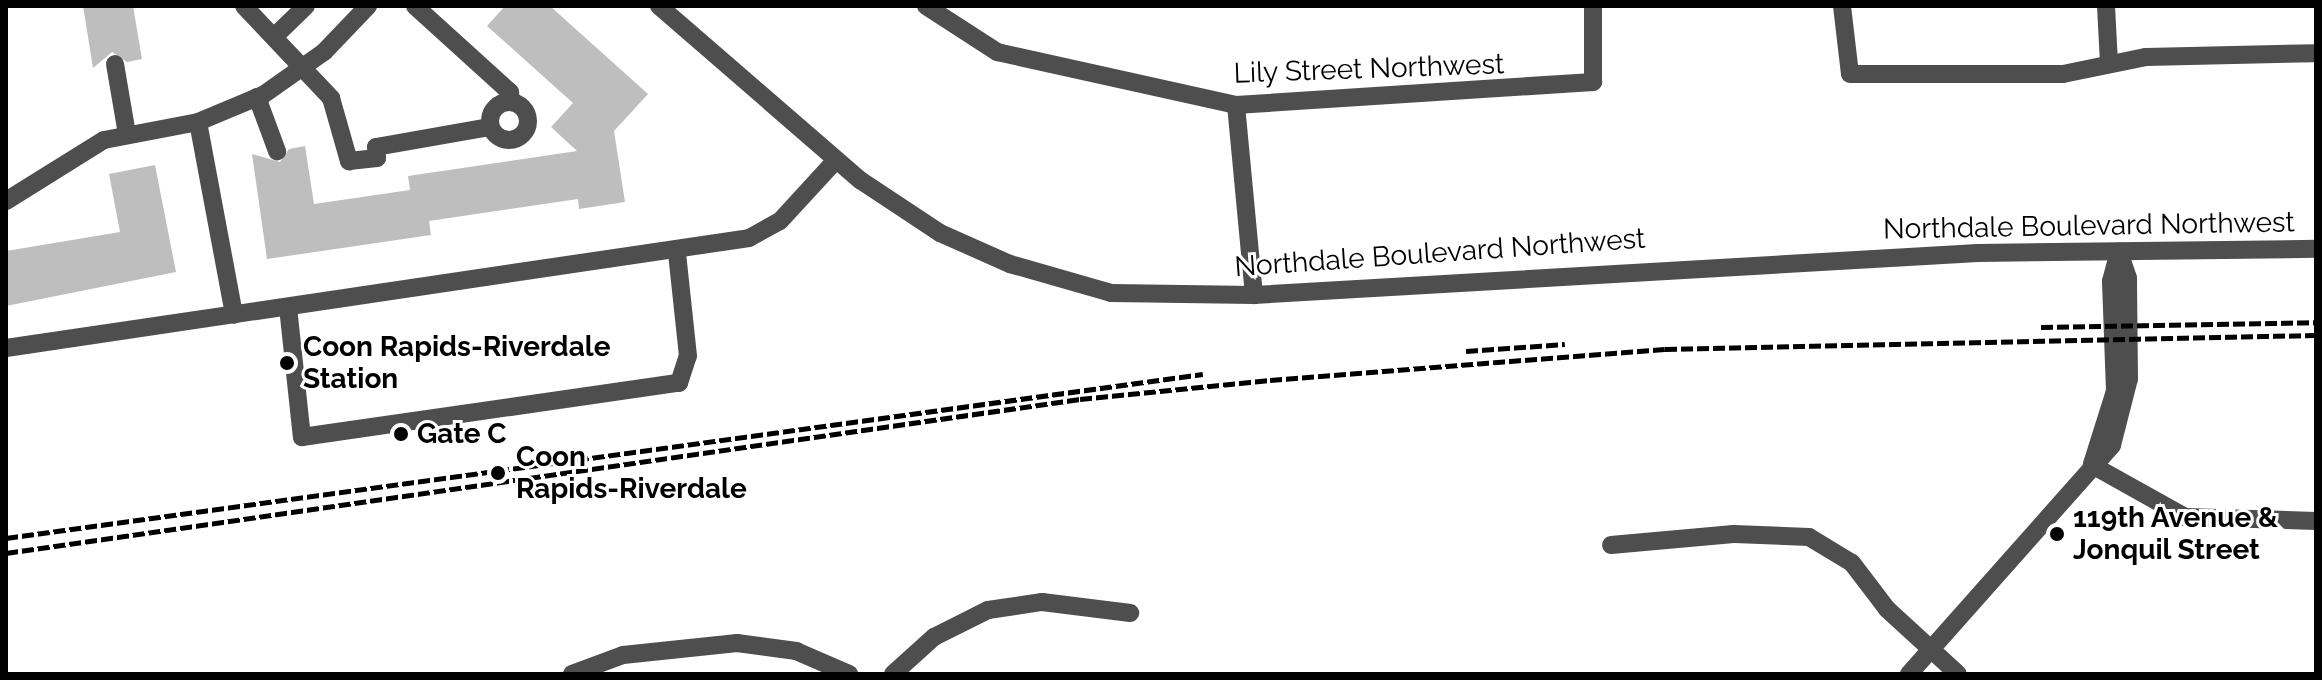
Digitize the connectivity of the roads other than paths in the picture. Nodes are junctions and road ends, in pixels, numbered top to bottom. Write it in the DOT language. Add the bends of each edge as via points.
graph roads {
  1 [pos="244,6"];
  2 [pos="306,6"];
  3 [pos="368,6"];
  4 [pos="415,6"];
  5 [pos="659,6"];
  6 [pos="926,6"];
  7 [pos="1593,6"];
  8 [pos="1842,6"];
  9 [pos="2106,6"];
  10 [pos="275,36"];
  11 [pos="2316,53"];
  12 [pos="115,64"];
  13 [pos="2109,64"];
  14 [pos="304,66"];
  15 [pos="257,97"];
  16 [pos="511,102"];
  17 [pos="1236,105"];
  18 [pos="198,122"];
  19 [pos="490,127"];
  20 [pos="127,134"];
  21 [pos="277,151"];
  22 [pos="836,160"];
  23 [pos="6,201"];
  24 [pos="2316,249"];
  25 [pos="2119,252"];
  26 [pos="677,253"];
  27 [pos="1254,295"];
  28 [pos="288,307"];
  29 [pos="234,315"];
  30 [pos="6,348"];
  31 [pos="2092,465"];
  32 [pos="2316,521"];
  33 [pos="1611,545"];
  34 [pos="1130,613"];
  35 [pos="1930,650"];
  36 [pos="572,674"];
  37 [pos="849,674"];
  38 [pos="893,674"];
  39 [pos="1909,674"];
  40 [pos="1958,674"];
  1 -- 10 [label="street"];
  2 -- 10 [label="street"];
  3 -- 14 [label="street"];
  4 -- 16 [label="street" via="510,92"];
  5 -- 22 [label="street, Northdale Boulevard Northwest"];
  6 -- 17 [label="street, Lily Street Northwest" via="997,52"];
  7 -- 17 [label="street, Lily Street Northwest" via="1593,82"];
  8 -- 13 [label="street" via="1850,74 2063,74"];
  9 -- 13 [label="street"];
  10 -- 14 [label="street"];
  11 -- 13 [label="street"];
  12 -- 20 [label="street"];
  14 -- 15 [label="street"];
  14 -- 19 [label="street" via="331,98 349,161 377,158 376,147"];
  15 -- 18 [label="street"];
  15 -- 21 [label="street"];
  16 -- 19 [label="street" via="494,109"];
  16 -- 19 [label="street" via="528,118 522,136 504,140"];
  17 -- 27 [label="street"];
  18 -- 20 [label="street"];
  18 -- 29 [label="street"];
  20 -- 23 [label="street" via="76,155"];
  22 -- 26 [label="street" via="780,221 749,238"];
  22 -- 27 [label="street, Northdale Boulevard Northwest" via="940,233 1010,264 1111,293"];
  24 -- 25 [label="street, Northdale Boulevard Northwest"];
  25 -- 27 [label="street, Northdale Boulevard Northwest" via="1644,267"];
  25 -- 31 [label="street" via="2111,281 2115,391"];
  26 -- 28 [label="street"];
  26 -- 28 [label="street" via="686,337 679,383 302,437"];
  28 -- 29 [label="street"];
  29 -- 30 [label="street"];
  31 -- 32 [label="street" via="2185,517"];
  31 -- 35 [label="street"];
  33 -- 35 [label="street" via="1734,534 1809,537 1852,563"];
  34 -- 38 [label="street" via="1056,602 988,610 934,637"];
  35 -- 39 [label="street"];
  35 -- 40 [label="street"];
  36 -- 37 [label="street" via="623,655 737,643 796,651"];
}
